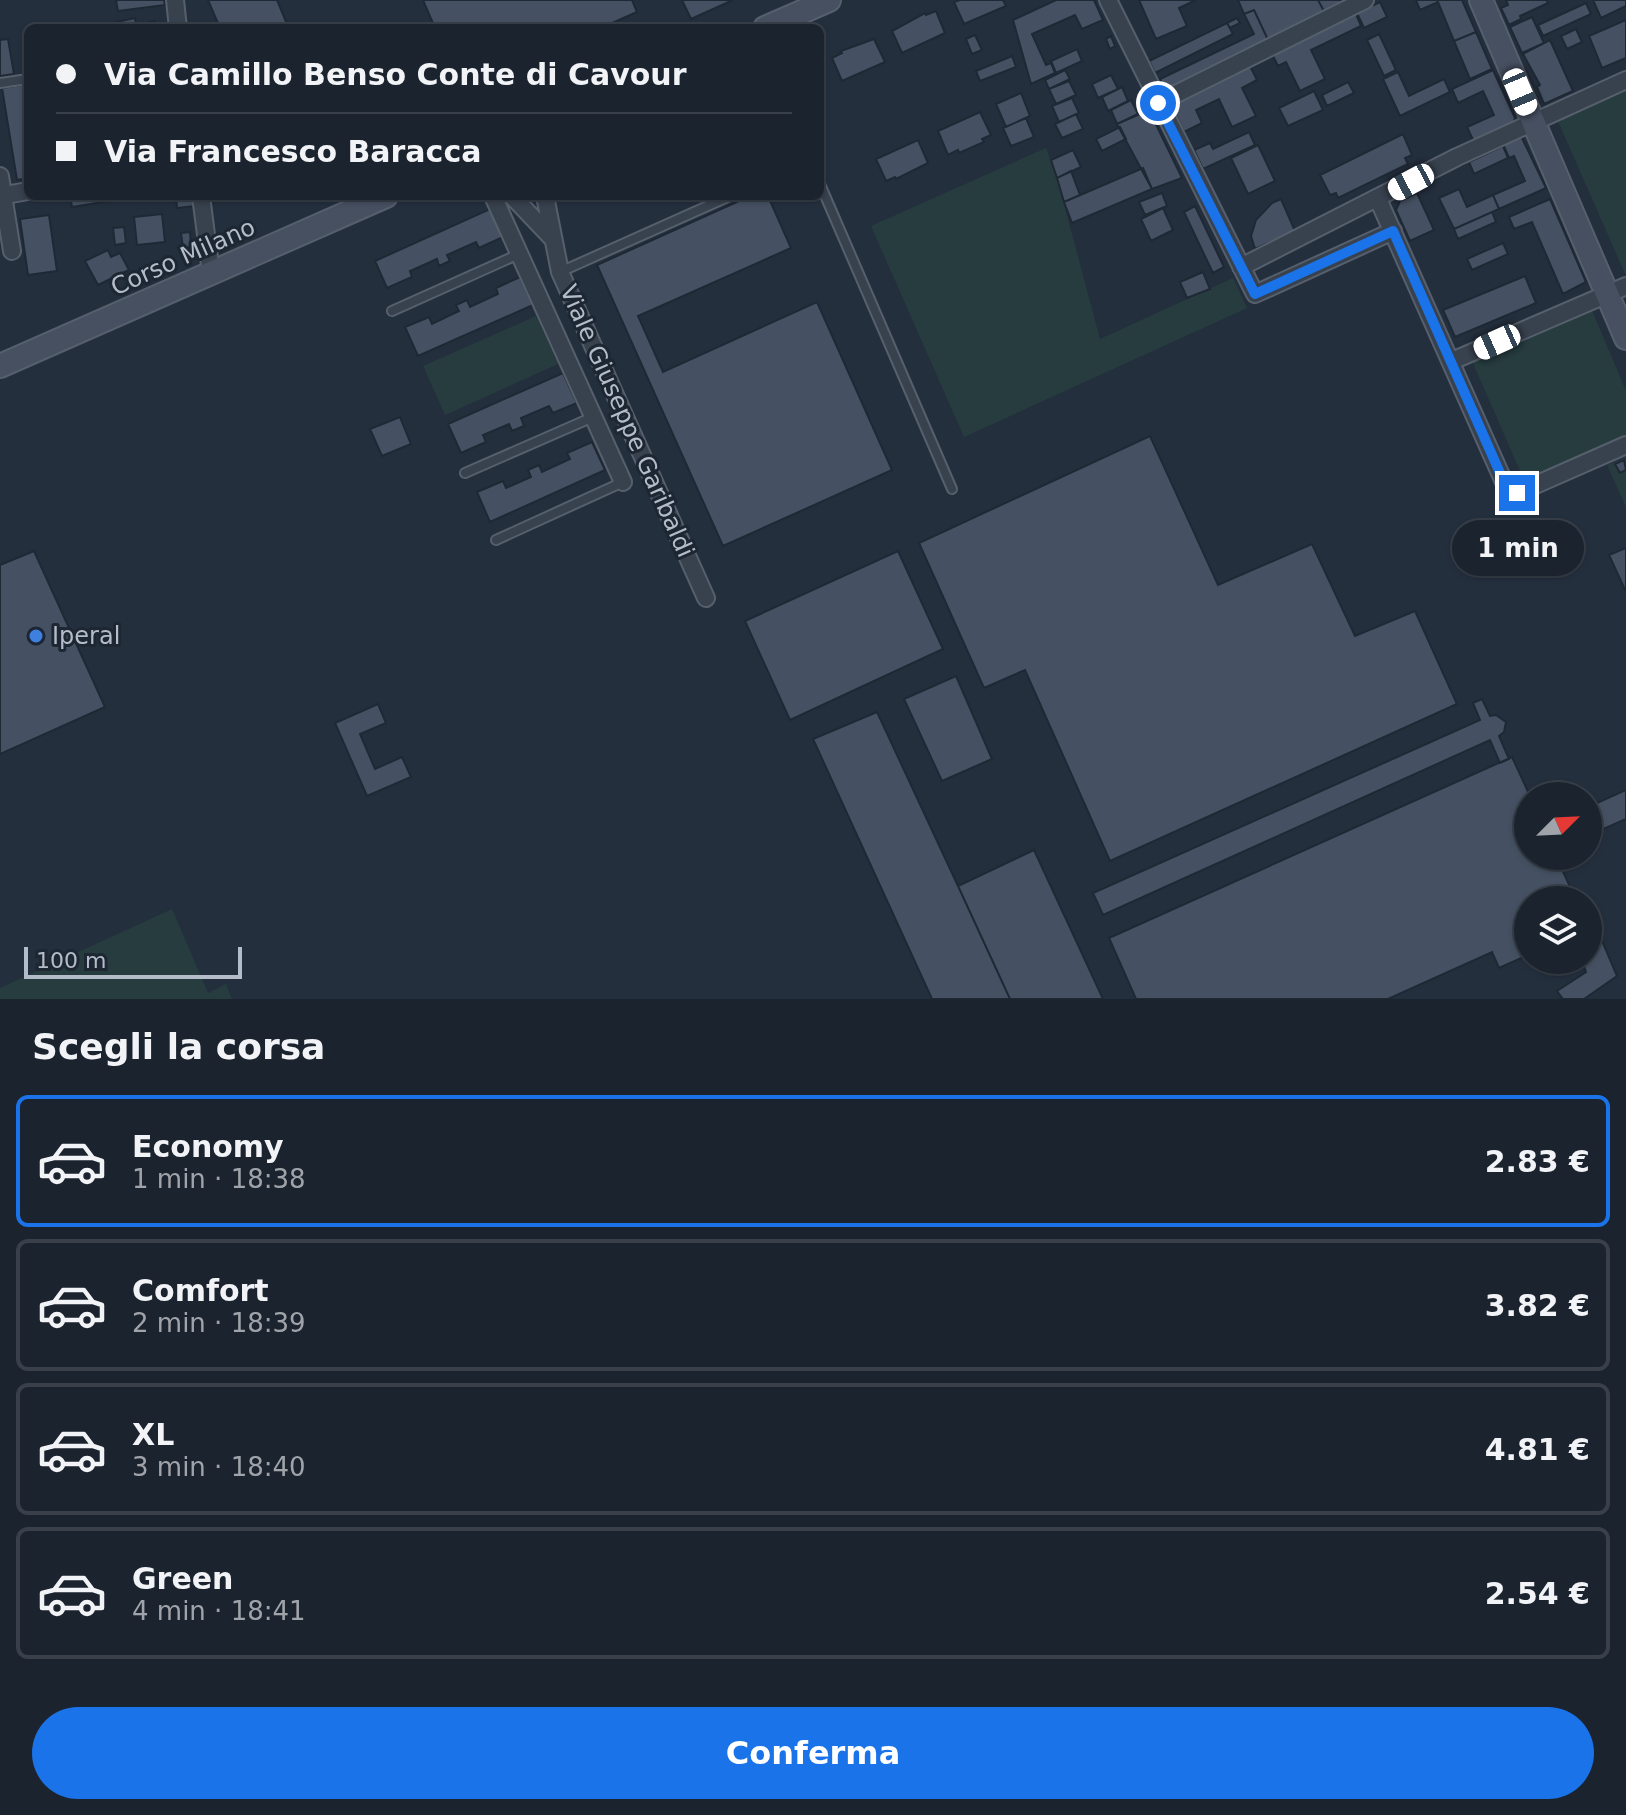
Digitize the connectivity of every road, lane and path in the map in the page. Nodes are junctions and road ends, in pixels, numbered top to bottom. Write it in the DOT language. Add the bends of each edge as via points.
graph roads {
  1 [pos="175,0"];
  2 [pos="829,0"];
  3 [pos="1108,0"];
  4 [pos="1365,0"];
  5 [pos="1485,1"];
  6 [pos="794,7"];
  7 [pos="178,24"];
  8 [pos="771,24"];
  9 [pos="24,80"];
  10 [pos="1626,80"];
  11 [pos="0,83"];
  12 [pos="1158,103"];
  13 [pos="1533,122"];
  14 [pos="0,176"];
  15 [pos="24,192"];
  16 [pos="824,193"];
  17 [pos="2,196"];
  18 [pos="1378,199"];
  19 [pos="202,200"];
  20 [pos="377,200"];
  21 [pos="495,200"];
  22 [pos="516,200"];
  23 [pos="546,200"];
  24 [pos="721,200"];
  25 [pos="1393,231"];
  26 [pos="554,240"];
  27 [pos="12,251"];
  28 [pos="519,253"];
  29 [pos="1241,267"];
  30 [pos="560,272"];
  31 [pos="211,273"];
  32 [pos="1617,290"];
  33 [pos="392,311"];
  34 [pos="1626,338"];
  35 [pos="1452,361"];
  36 [pos="0,366"];
  37 [pos="593,417"];
  38 [pos="1626,445"];
  39 [pos="465,473"];
  40 [pos="623,482"];
  41 [pos="952,489"];
  42 [pos="496,540"];
  43 [pos="706,598"];
  1 -- 7 [label="street"];
  2 -- 6 [label="main road"];
  3 -- 12 [label="street"];
  4 -- 12 [label="street"];
  5 -- 13 [label="main road"];
  6 -- 8 [label="main road"];
  9 -- 11 [label="lane"];
  10 -- 13 [label="street"];
  12 -- 29 [label="street"];
  13 -- 18 [label="street"];
  13 -- 32 [label="main road"];
  14 -- 17 [label="street"];
  15 -- 17 [label="street"];
  16 -- 41 [label="lane"];
  17 -- 27 [label="street"];
  18 -- 25 [label="street"];
  18 -- 29 [label="street"];
  19 -- 31 [label="street"];
  20 -- 31 [label="main road, Corso Milano"];
  21 -- 28 [label="street, Viale Giuseppe Garibaldi"];
  22 -- 26 [label="street"];
  23 -- 26 [label="street, Viale Giuseppe Garibaldi"];
  24 -- 30 [label="lane"];
  25 -- 29 [label="street" via="1255,294"];
  25 -- 35 [label="street"];
  26 -- 30 [label="street, Viale Giuseppe Garibaldi"];
  28 -- 33 [label="lane"];
  28 -- 37 [label="street, Viale Giuseppe Garibaldi"];
  30 -- 43 [label="street, Viale Giuseppe Garibaldi"];
  31 -- 36 [label="main road, Corso Milano"];
  32 -- 34 [label="main road"];
  32 -- 35 [label="street"];
  35 -- 38 [label="street" via="1508,491 1517,493"];
  37 -- 39 [label="lane, Viale Giuseppe Garibaldi"];
  37 -- 40 [label="street, Viale Giuseppe Garibaldi"];
  40 -- 42 [label="lane, Viale Giuseppe Garibaldi"];
}
